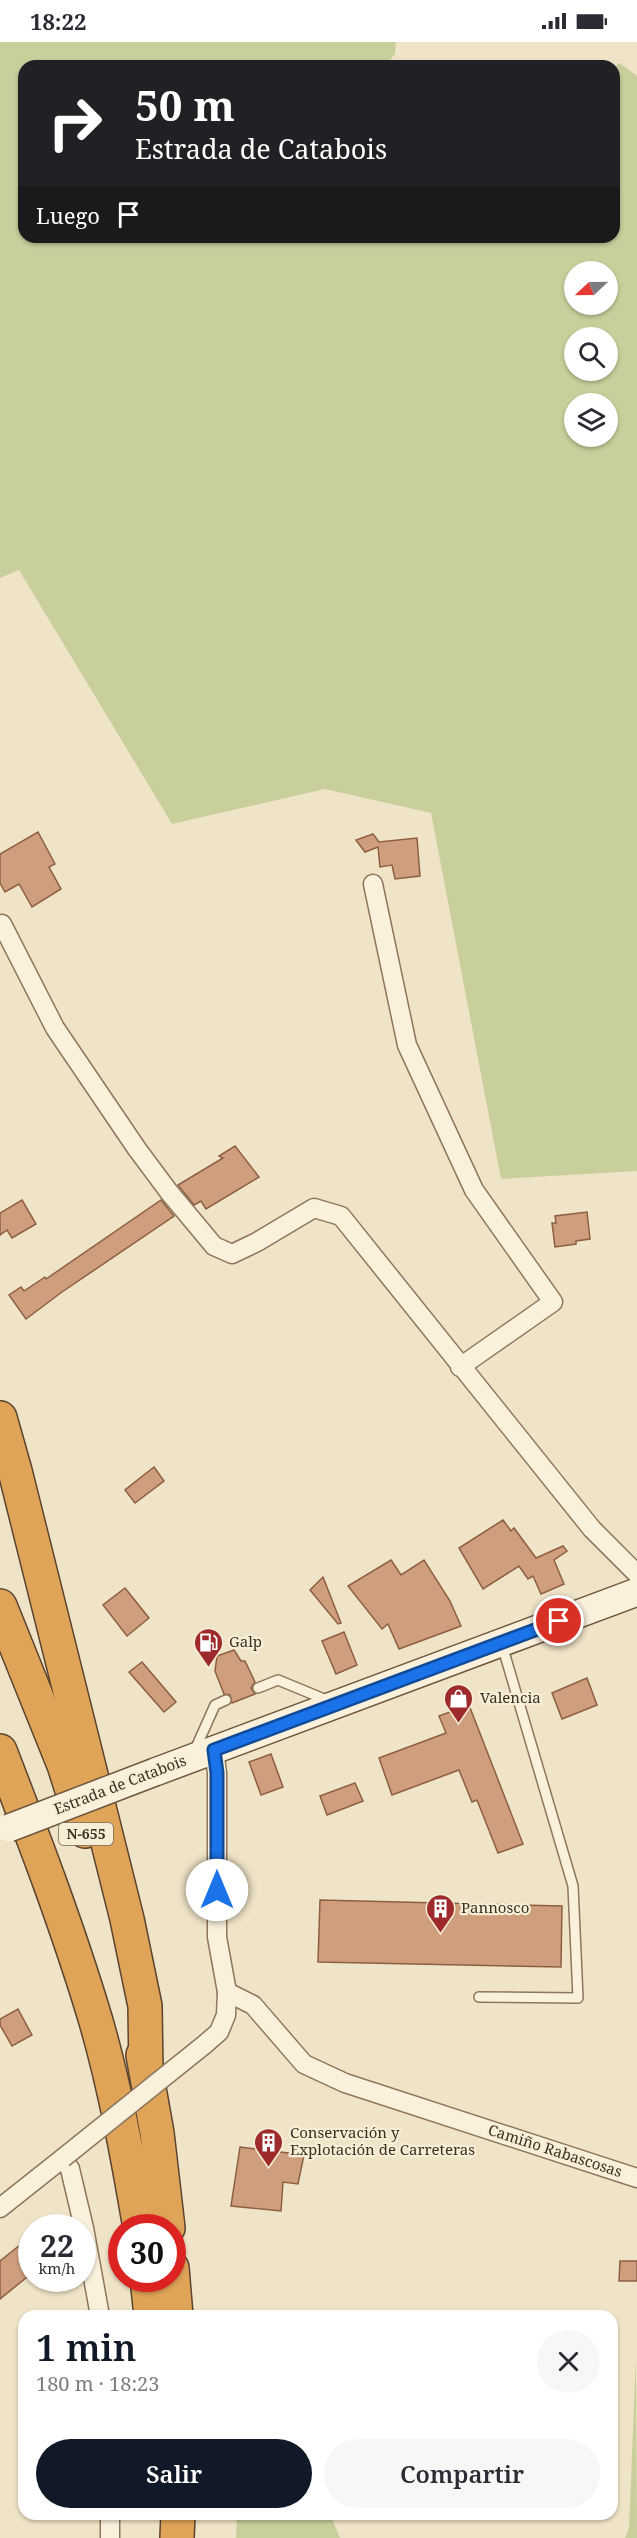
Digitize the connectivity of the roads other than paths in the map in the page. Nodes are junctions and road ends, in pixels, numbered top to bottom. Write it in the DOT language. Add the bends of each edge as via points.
graph roads {
  1 [pos="373,884"];
  2 [pos="3,924"];
  3 [pos="460,1367"];
  4 [pos="0,1418"];
  5 [pos="637,1574"];
  6 [pos="637,1592"];
  7 [pos="0,1606"];
  8 [pos="501,1643"];
  9 [pos="258,1688"];
  10 [pos="226,1700"];
  11 [pos="336,1703"];
  12 [pos="0,1751"];
  13 [pos="203,1754"];
  14 [pos="3,1831"];
  15 [pos="227,1992"];
  16 [pos="479,1997"];
  17 [pos="146,2071"];
  18 [pos="63,2158"];
  19 [pos="637,2178"];
  20 [pos="0,2208"];
  21 [pos="138,2214"];
  22 [pos="166,2214"];
  23 [pos="148,2292"];
  24 [pos="174,2292"];
  25 [pos="99,2310"];
  26 [pos="150,2310"];
  27 [pos="176,2310"];
  28 [pos="110,2520"];
  29 [pos="160,2520"];
  30 [pos="178,2520"];
  31 [pos="110,2538"];
  32 [pos="160,2538"];
  33 [pos="177,2538"];
  1 -- 3 [label="street" via="406,1044 474,1190 553,1302"];
  2 -- 3 [label="street" via="55,1028 168,1192 214,1246 232,1254 315,1208 341,1216"];
  3 -- 5 [label="street" via="592,1529"];
  4 -- 17 [label="highway" via="128,1919 145,2006"];
  6 -- 8 [label="main road, Estrada de Catabois"];
  7 -- 17 [label="highway, N-655" via="64,1765 100,1876"];
  8 -- 11 [label="main road, Estrada de Catabois"];
  8 -- 16 [label="lane" via="573,1886 578,1998"];
  9 -- 11 [label="lane" via="278,1680"];
  10 -- 13 [label="lane" via="215,1705"];
  11 -- 13 [label="main road, Estrada de Catabois"];
  12 -- 21 [label="highway" via="48,1876 95,2019"];
  13 -- 14 [label="main road, Estrada de Catabois, bridge"];
  13 -- 15 [label="street" via="217,1773 217,1937"];
  15 -- 18 [label="street, bridge" via="226,2016 219,2032"];
  15 -- 19 [label="street, Camiño Rabascosas" via="253,2005 304,2064 339,2080"];
  17 -- 22 [label="highway, N-655"];
  18 -- 20 [label="street"];
  18 -- 25 [label="street" via="70,2169 84,2228"];
  23 -- 26 [label="highway"];
  24 -- 27 [label="highway"];
  28 -- 31 [label="street"];
  29 -- 32 [label="highway"];
  30 -- 33 [label="highway"];
}
